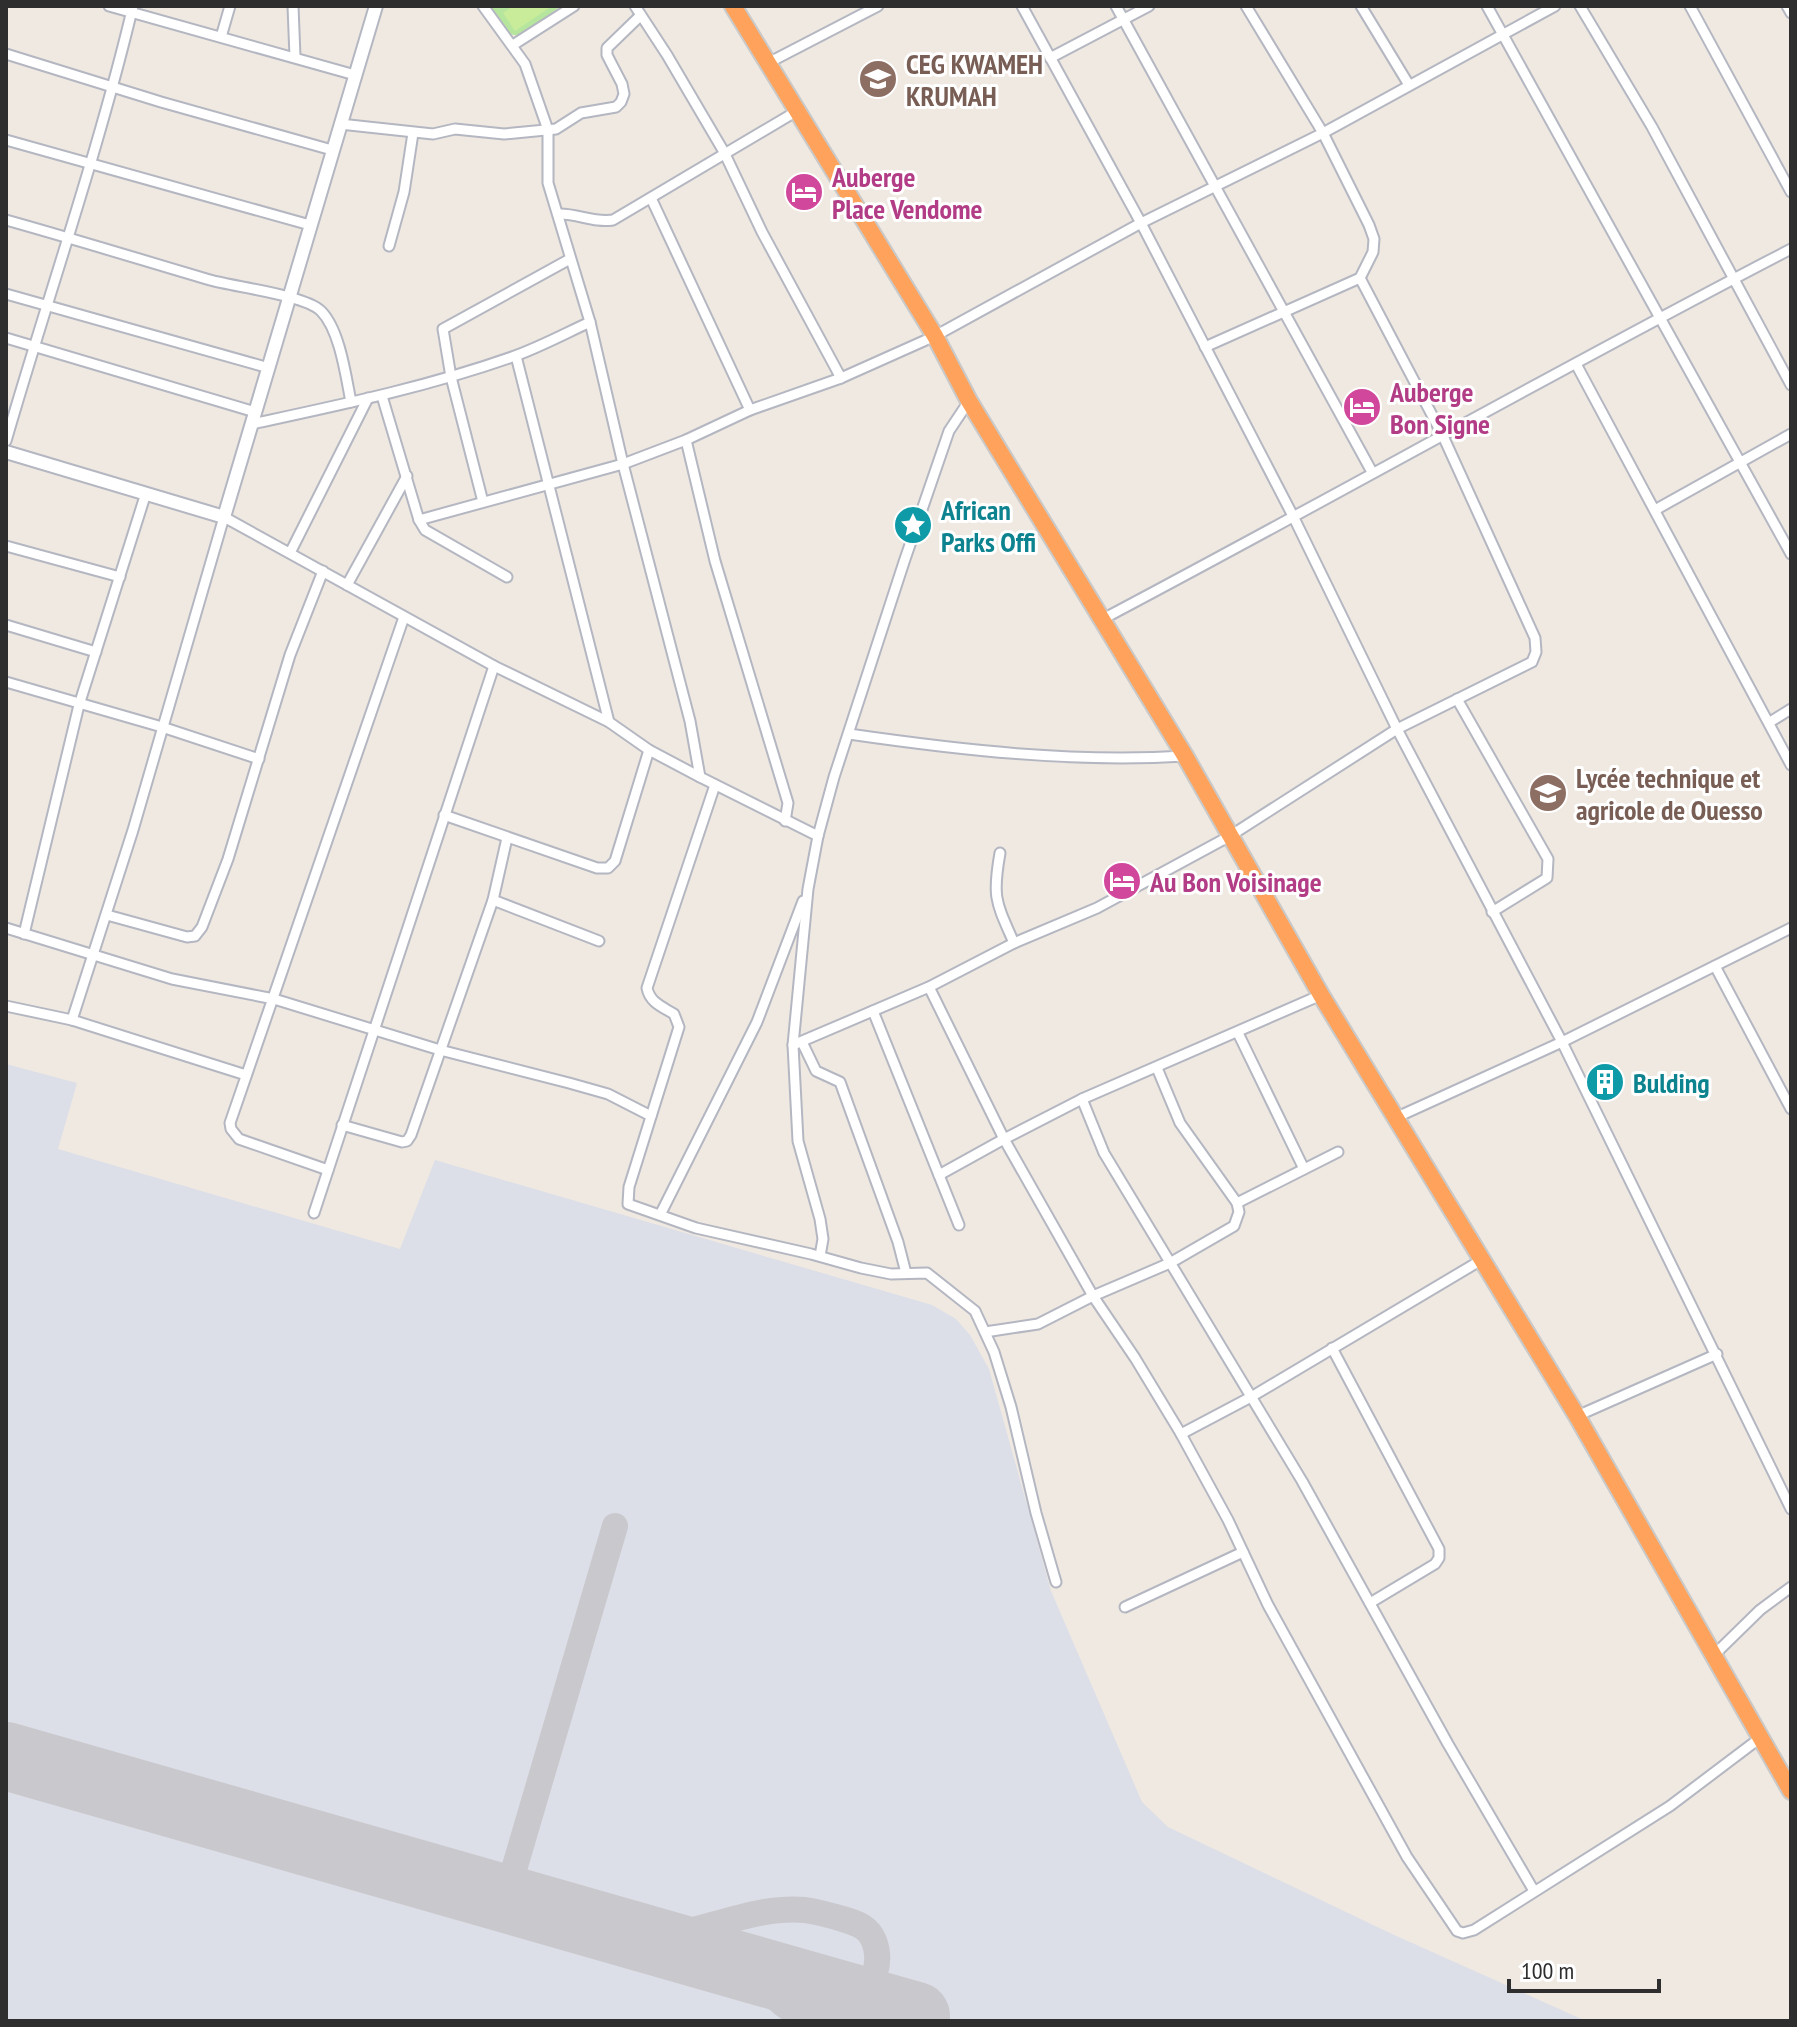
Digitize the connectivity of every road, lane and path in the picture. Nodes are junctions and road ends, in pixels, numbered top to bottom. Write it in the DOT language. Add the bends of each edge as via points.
graph roads {
  1 [pos="109,6"];
  2 [pos="230,6"];
  3 [pos="293,6"];
  4 [pos="376,6"];
  5 [pos="483,6"];
  6 [pos="574,6"];
  7 [pos="733,6"];
  8 [pos="878,6"];
  9 [pos="1022,6"];
  10 [pos="1116,6"];
  11 [pos="1149,6"];
  12 [pos="1246,6"];
  13 [pos="1361,6"];
  14 [pos="1487,6"];
  15 [pos="1555,6"];
  16 [pos="1580,6"];
  17 [pos="1690,6"];
  18 [pos="1787,6"];
  19 [pos="132,9"];
  20 [pos="637,11"];
  21 [pos="1791,13"];
  22 [pos="1123,21"];
  23 [pos="1503,36"];
  24 [pos="221,37"];
  25 [pos="513,45"];
  26 [pos="6,54"];
  27 [pos="295,57"];
  28 [pos="1050,58"];
  29 [pos="768,63"];
  30 [pos="355,75"];
  31 [pos="1409,85"];
  32 [pos="113,88"];
  33 [pos="797,111"];
  34 [pos="340,124"];
  35 [pos="548,130"];
  36 [pos="413,133"];
  37 [pos="1323,133"];
  38 [pos="6,140"];
  39 [pos="332,150"];
  40 [pos="724,152"];
  41 [pos="91,165"];
  42 [pos="1216,185"];
  43 [pos="1791,192"];
  44 [pos="651,198"];
  45 [pos="560,214"];
  46 [pos="6,220"];
  47 [pos="1141,223"];
  48 [pos="310,225"];
  49 [pos="69,237"];
  50 [pos="389,246"];
  51 [pos="1791,249"];
  52 [pos="570,259"];
  53 [pos="1360,278"];
  54 [pos="1734,279"];
  55 [pos="6,294"];
  56 [pos="288,298"];
  57 [pos="46,307"];
  58 [pos="1283,312"];
  59 [pos="1659,319"];
  60 [pos="590,322"];
  61 [pos="935,336"];
  62 [pos="6,338"];
  63 [pos="33,347"];
  64 [pos="1205,347"];
  65 [pos="516,356"];
  66 [pos="1576,364"];
  67 [pos="269,368"];
  68 [pos="451,377"];
  69 [pos="841,378"];
  70 [pos="1791,385"];
  71 [pos="382,396"];
  72 [pos="368,398"];
  73 [pos="969,401"];
  74 [pos="351,402"];
  75 [pos="750,410"];
  76 [pos="254,418"];
  77 [pos="1791,434"];
  78 [pos="1443,436"];
  79 [pos="686,440"];
  80 [pos="6,441"];
  81 [pos="6,452"];
  82 [pos="1740,461"];
  83 [pos="623,464"];
  84 [pos="1372,472"];
  85 [pos="407,476"];
  86 [pos="550,484"];
  87 [pos="146,493"];
  88 [pos="483,502"];
  89 [pos="1655,510"];
  90 [pos="224,517"];
  91 [pos="1294,518"];
  92 [pos="419,520"];
  93 [pos="6,546"];
  94 [pos="290,553"];
  95 [pos="1791,554"];
  96 [pos="323,571"];
  97 [pos="120,577"];
  98 [pos="507,577"];
  99 [pos="347,585"];
  100 [pos="404,617"];
  101 [pos="1101,620"];
  102 [pos="6,625"];
  103 [pos="96,652"];
  104 [pos="494,666"];
  105 [pos="6,682"];
  106 [pos="1457,699"];
  107 [pos="79,705"];
  108 [pos="1791,709"];
  109 [pos="609,722"];
  110 [pos="1770,722"];
  111 [pos="162,727"];
  112 [pos="1397,729"];
  113 [pos="849,734"];
  114 [pos="649,750"];
  115 [pos="1185,756"];
  116 [pos="259,759"];
  117 [pos="1791,765"];
  118 [pos="700,777"];
  119 [pos="715,785"];
  120 [pos="444,815"];
  121 [pos="785,821"];
  122 [pos="818,836"];
  123 [pos="1230,836"];
  124 [pos="507,838"];
  125 [pos="1000,853"];
  126 [pos="808,889"];
  127 [pos="493,900"];
  128 [pos="1492,912"];
  129 [pos="107,915"];
  130 [pos="6,928"];
  131 [pos="1791,928"];
  132 [pos="24,934"];
  133 [pos="599,941"];
  134 [pos="1014,943"];
  135 [pos="95,953"];
  136 [pos="1715,966"];
  137 [pos="929,987"];
  138 [pos="1321,995"];
  139 [pos="274,999"];
  140 [pos="6,1006"];
  141 [pos="873,1011"];
  142 [pos="72,1020"];
  143 [pos="373,1029"];
  144 [pos="1238,1033"];
  145 [pos="1562,1042"];
  146 [pos="798,1043"];
  147 [pos="440,1050"];
  148 [pos="1157,1068"];
  149 [pos="246,1075"];
  150 [pos="1082,1099"];
  151 [pos="1791,1109"];
  152 [pos="651,1116"];
  153 [pos="1395,1118"];
  154 [pos="342,1125"];
  155 [pos="1004,1139"];
  156 [pos="1338,1152"];
  157 [pos="1304,1169"];
  158 [pos="328,1170"];
  159 [pos="939,1175"];
  160 [pos="1237,1203"];
  161 [pos="314,1213"];
  162 [pos="660,1215"];
  163 [pos="959,1225"];
  164 [pos="820,1256"];
  165 [pos="1483,1259"];
  166 [pos="1170,1263"];
  167 [pos="906,1273"];
  168 [pos="1093,1296"];
  169 [pos="985,1332"];
  170 [pos="1332,1348"];
  171 [pos="1717,1354"];
  172 [pos="1251,1397"];
  173 [pos="1577,1416"];
  174 [pos="1181,1434"];
  175 [pos="1791,1509"];
  176 [pos="1243,1552"];
  177 [pos="1056,1582"];
  178 [pos="1791,1587"];
  179 [pos="1370,1603"];
  180 [pos="1125,1607"];
  181 [pos="1713,1656"];
  182 [pos="1760,1738"];
  183 [pos="1791,1791"];
  184 [pos="1534,1891"];
  1 -- 19 [label="street"];
  2 -- 24 [label="street"];
  3 -- 27 [label="street"];
  4 -- 30 [label="street"];
  5 -- 25 [label="street"];
  6 -- 25 [label="street"];
  7 -- 29 [label="highway"];
  8 -- 29 [label="street"];
  9 -- 28 [label="street"];
  10 -- 22 [label="street"];
  11 -- 22 [label="street"];
  12 -- 37 [label="street"];
  13 -- 31 [label="street"];
  14 -- 23 [label="street"];
  15 -- 23 [label="street"];
  16 -- 54 [label="street"];
  17 -- 43 [label="street"];
  18 -- 21 [label="street"];
  19 -- 24 [label="street"];
  19 -- 32 [label="street"];
  20 -- 35 [label="street" via="607,48 622,84 621,102 581,113"];
  20 -- 40 [label="street"];
  22 -- 28 [label="street"];
  22 -- 42 [label="street"];
  23 -- 31 [label="street"];
  23 -- 59 [label="street"];
  24 -- 27 [label="street"];
  25 -- 35 [label="street" via="535,87"];
  26 -- 32 [label="street"];
  27 -- 30 [label="street"];
  28 -- 47 [label="street"];
  29 -- 33 [label="highway"];
  30 -- 34 [label="street"];
  31 -- 37 [label="street"];
  32 -- 39 [label="street"];
  32 -- 41 [label="street"];
  33 -- 40 [label="street"];
  33 -- 61 [label="highway"];
  34 -- 36 [label="street"];
  34 -- 39 [label="street"];
  35 -- 36 [label="street"];
  35 -- 45 [label="street" via="548,183"];
  36 -- 50 [label="street"];
  37 -- 42 [label="street"];
  37 -- 53 [label="street" via="1374,239"];
  38 -- 41 [label="street"];
  39 -- 48 [label="street"];
  40 -- 44 [label="street"];
  40 -- 69 [label="street"];
  41 -- 48 [label="street"];
  41 -- 49 [label="street"];
  42 -- 47 [label="street"];
  42 -- 58 [label="street"];
  44 -- 45 [label="street" via="613,220"];
  44 -- 75 [label="street"];
  45 -- 52 [label="street"];
  46 -- 49 [label="street"];
  47 -- 61 [label="street"];
  47 -- 64 [label="street"];
  48 -- 56 [label="street"];
  49 -- 56 [label="street"];
  49 -- 57 [label="street"];
  51 -- 54 [label="street"];
  52 -- 60 [label="street"];
  52 -- 68 [label="street" via="445,326"];
  53 -- 58 [label="street"];
  53 -- 78 [label="street"];
  54 -- 59 [label="street"];
  54 -- 70 [label="street"];
  55 -- 57 [label="street"];
  56 -- 67 [label="street"];
  56 -- 74 [label="street" via="313,305 328,320"];
  57 -- 63 [label="street"];
  57 -- 67 [label="street"];
  58 -- 64 [label="street"];
  58 -- 84 [label="street"];
  59 -- 66 [label="street"];
  59 -- 82 [label="street"];
  60 -- 65 [label="street"];
  60 -- 83 [label="street"];
  61 -- 69 [label="street"];
  61 -- 73 [label="highway"];
  62 -- 63 [label="street"];
  63 -- 76 [label="street" via="154,380"];
  63 -- 80 [label="street"];
  64 -- 91 [label="street"];
  65 -- 68 [label="street"];
  65 -- 86 [label="street"];
  66 -- 78 [label="street"];
  66 -- 89 [label="street"];
  67 -- 76 [label="street"];
  68 -- 71 [label="street"];
  68 -- 88 [label="street"];
  69 -- 75 [label="street"];
  71 -- 72 [label="street"];
  71 -- 85 [label="street"];
  72 -- 74 [label="street"];
  72 -- 94 [label="street"];
  73 -- 101 [label="highway"];
  73 -- 113 [label="street" via="947,436"];
  74 -- 76 [label="street"];
  75 -- 79 [label="street"];
  76 -- 90 [label="street"];
  77 -- 82 [label="street"];
  78 -- 84 [label="street"];
  78 -- 106 [label="street" via="1535,638 1536,652 1532,662"];
  79 -- 83 [label="street"];
  79 -- 121 [label="street" via="715,561 788,803"];
  81 -- 87 [label="street"];
  82 -- 89 [label="street"];
  82 -- 95 [label="street"];
  83 -- 86 [label="street"];
  83 -- 118 [label="street"];
  84 -- 91 [label="street"];
  85 -- 92 [label="street"];
  85 -- 99 [label="street"];
  86 -- 88 [label="street"];
  86 -- 109 [label="street"];
  87 -- 90 [label="street"];
  87 -- 97 [label="street"];
  88 -- 92 [label="street"];
  89 -- 110 [label="street"];
  90 -- 94 [label="street"];
  90 -- 111 [label="street"];
  91 -- 101 [label="street"];
  91 -- 112 [label="street"];
  92 -- 98 [label="street" via="443,542"];
  93 -- 97 [label="street"];
  94 -- 96 [label="street"];
  96 -- 99 [label="street"];
  96 -- 116 [label="street" via="290,655"];
  97 -- 103 [label="street"];
  99 -- 100 [label="street"];
  100 -- 104 [label="street"];
  100 -- 139 [label="street"];
  101 -- 115 [label="highway"];
  102 -- 103 [label="street"];
  103 -- 107 [label="street"];
  104 -- 109 [label="street"];
  104 -- 120 [label="street"];
  105 -- 107 [label="street"];
  106 -- 112 [label="street"];
  106 -- 128 [label="street" via="1548,859 1547,878"];
  107 -- 111 [label="street"];
  107 -- 132 [label="street"];
  108 -- 110 [label="street"];
  109 -- 114 [label="street"];
  110 -- 117 [label="street"];
  111 -- 116 [label="street"];
  111 -- 129 [label="street"];
  112 -- 123 [label="street"];
  112 -- 128 [label="street"];
  113 -- 115 [label="street" via="1099,758"];
  113 -- 122 [label="street"];
  114 -- 118 [label="street"];
  114 -- 124 [label="street" via="615,861 608,868"];
  115 -- 123 [label="highway"];
  116 -- 129 [label="street" via="228,859 195,936"];
  118 -- 119 [label="street"];
  119 -- 121 [label="street"];
  119 -- 152 [label="street" via="647,988 648,996 674,1014 679,1027"];
  120 -- 124 [label="street"];
  120 -- 143 [label="street"];
  121 -- 122 [label="street"];
  122 -- 126 [label="street"];
  123 -- 134 [label="street" via="1097,908"];
  123 -- 138 [label="highway"];
  124 -- 127 [label="street"];
  125 -- 134 [label="street" via="996,901"];
  126 -- 146 [label="street"];
  126 -- 162 [label="street" via="757,1022"];
  127 -- 133 [label="street"];
  127 -- 147 [label="street"];
  128 -- 145 [label="street"];
  129 -- 135 [label="street"];
  130 -- 132 [label="street"];
  131 -- 136 [label="street"];
  132 -- 135 [label="street"];
  134 -- 137 [label="street"];
  135 -- 139 [label="street" via="189,983"];
  135 -- 142 [label="street"];
  136 -- 145 [label="street"];
  136 -- 151 [label="street"];
  137 -- 141 [label="street"];
  137 -- 155 [label="street"];
  138 -- 144 [label="street"];
  138 -- 153 [label="highway"];
  139 -- 143 [label="street"];
  139 -- 149 [label="street"];
  140 -- 142 [label="street"];
  141 -- 146 [label="street"];
  141 -- 159 [label="street"];
  142 -- 149 [label="street"];
  143 -- 147 [label="street"];
  143 -- 154 [label="street"];
  144 -- 148 [label="street"];
  144 -- 157 [label="street"];
  145 -- 153 [label="street"];
  145 -- 171 [label="street"];
  146 -- 164 [label="street" via="799,1151 820,1219"];
  146 -- 167 [label="street" via="816,1071 840,1082"];
  147 -- 152 [label="street" via="608,1094"];
  147 -- 154 [label="street" via="407,1141"];
  148 -- 150 [label="street"];
  148 -- 160 [label="street" via="1180,1123"];
  149 -- 158 [label="street" via="230,1123 234,1134"];
  150 -- 155 [label="street"];
  150 -- 166 [label="street" via="1099,1143"];
  152 -- 162 [label="street" via="627,1200 630,1206"];
  153 -- 165 [label="highway"];
  154 -- 158 [label="street"];
  155 -- 159 [label="street"];
  155 -- 168 [label="street"];
  156 -- 157 [label="street"];
  157 -- 160 [label="street"];
  158 -- 161 [label="street"];
  159 -- 163 [label="street"];
  160 -- 166 [label="street" via="1234,1226"];
  162 -- 164 [label="street"];
  164 -- 167 [label="street"];
  165 -- 170 [label="street"];
  165 -- 173 [label="highway"];
  166 -- 168 [label="street"];
  166 -- 172 [label="street"];
  167 -- 169 [label="street" via="934,1277 975,1311"];
  168 -- 169 [label="street" via="1038,1324"];
  168 -- 174 [label="street"];
  169 -- 177 [label="street" via="1011,1407"];
  170 -- 172 [label="street"];
  170 -- 179 [label="street" via="1439,1549 1435,1564"];
  171 -- 173 [label="street"];
  171 -- 175 [label="street"];
  172 -- 174 [label="street"];
  172 -- 179 [label="street"];
  173 -- 181 [label="highway"];
  174 -- 176 [label="street"];
  176 -- 180 [label="street"];
  176 -- 184 [label="street" via="1407,1857 1457,1931 1474,1930"];
  178 -- 181 [label="street"];
  179 -- 184 [label="street"];
  181 -- 182 [label="highway"];
  182 -- 183 [label="highway"];
  182 -- 184 [label="street" via="1670,1806"];
}
